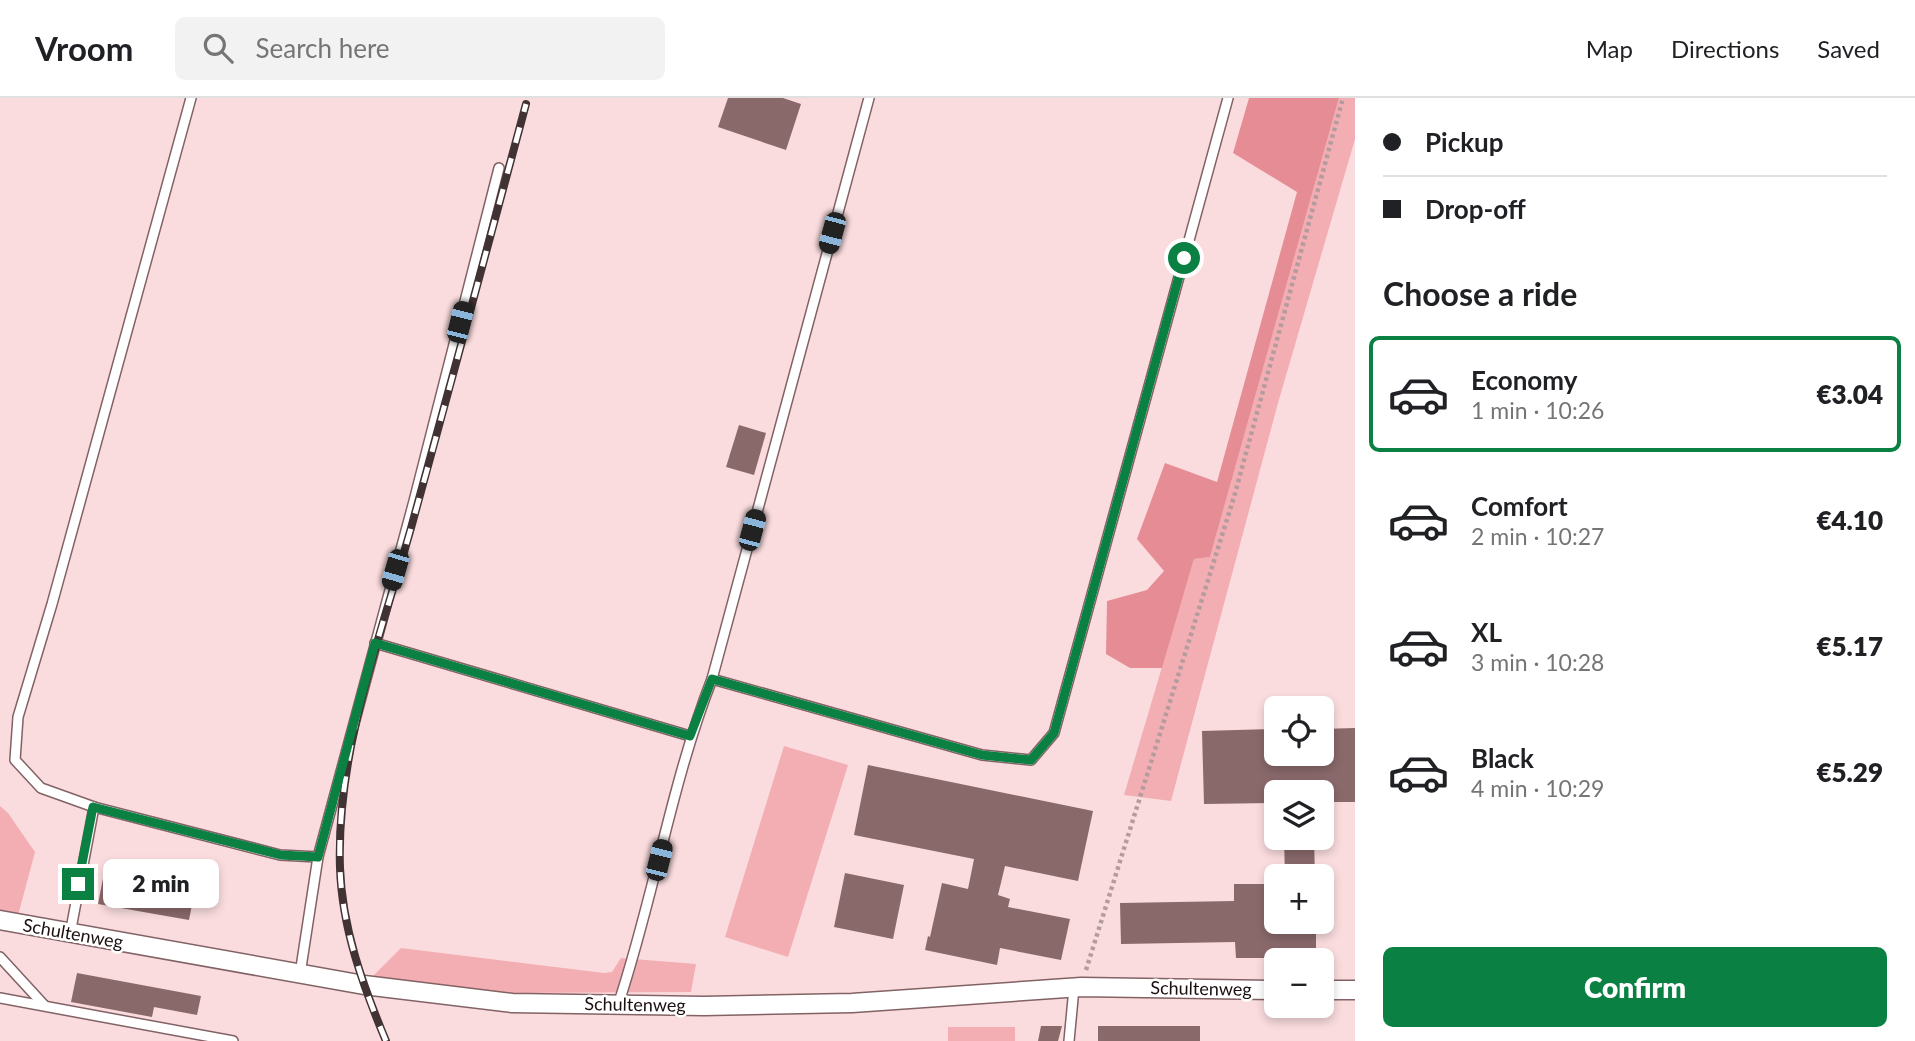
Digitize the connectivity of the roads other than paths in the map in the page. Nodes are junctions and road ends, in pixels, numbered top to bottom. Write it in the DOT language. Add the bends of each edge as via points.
graph roads {
  1 [pos="191,98"];
  2 [pos="869,98"];
  3 [pos="1228,98"];
  4 [pos="499,168"];
  5 [pos="375,643"];
  6 [pos="712,679"];
  7 [pos="690,736"];
  8 [pos="93,807"];
  9 [pos="318,857"];
  10 [pos="0,920"];
  11 [pos="70,934"];
  12 [pos="0,957"];
  13 [pos="300,974"];
  14 [pos="1077,988"];
  15 [pos="1264,990"];
  16 [pos="1334,990"];
  17 [pos="1355,990"];
  18 [pos="0,998"];
  19 [pos="44,1005"];
  20 [pos="618,1005"];
  21 [pos="233,1041"];
  22 [pos="1069,1041"];
  1 -- 8 [label="lane" via="18,718 15,760 41,788"];
  2 -- 6 [label="lane"];
  3 -- 6 [label="lane" via="1067,691 1054,733 1031,760 982,755"];
  4 -- 5 [label="lane"];
  5 -- 7 [label="lane"];
  5 -- 9 [label="lane"];
  6 -- 7 [label="lane"];
  7 -- 20 [label="lane"];
  8 -- 9 [label="lane" via="281,855"];
  8 -- 11 [label="lane"];
  9 -- 13 [label="lane"];
  10 -- 11 [label="street, Schultenweg"];
  11 -- 13 [label="street, Schultenweg"];
  12 -- 19 [label="lane"];
  13 -- 20 [label="street, Schultenweg" via="512,1003"];
  14 -- 15 [label="street, Schultenweg"];
  14 -- 20 [label="street, Schultenweg" via="852,1003"];
  14 -- 22 [label="lane"];
  16 -- 17 [label="street"];
  18 -- 19 [label="lane"];
  19 -- 21 [label="lane"];
}
